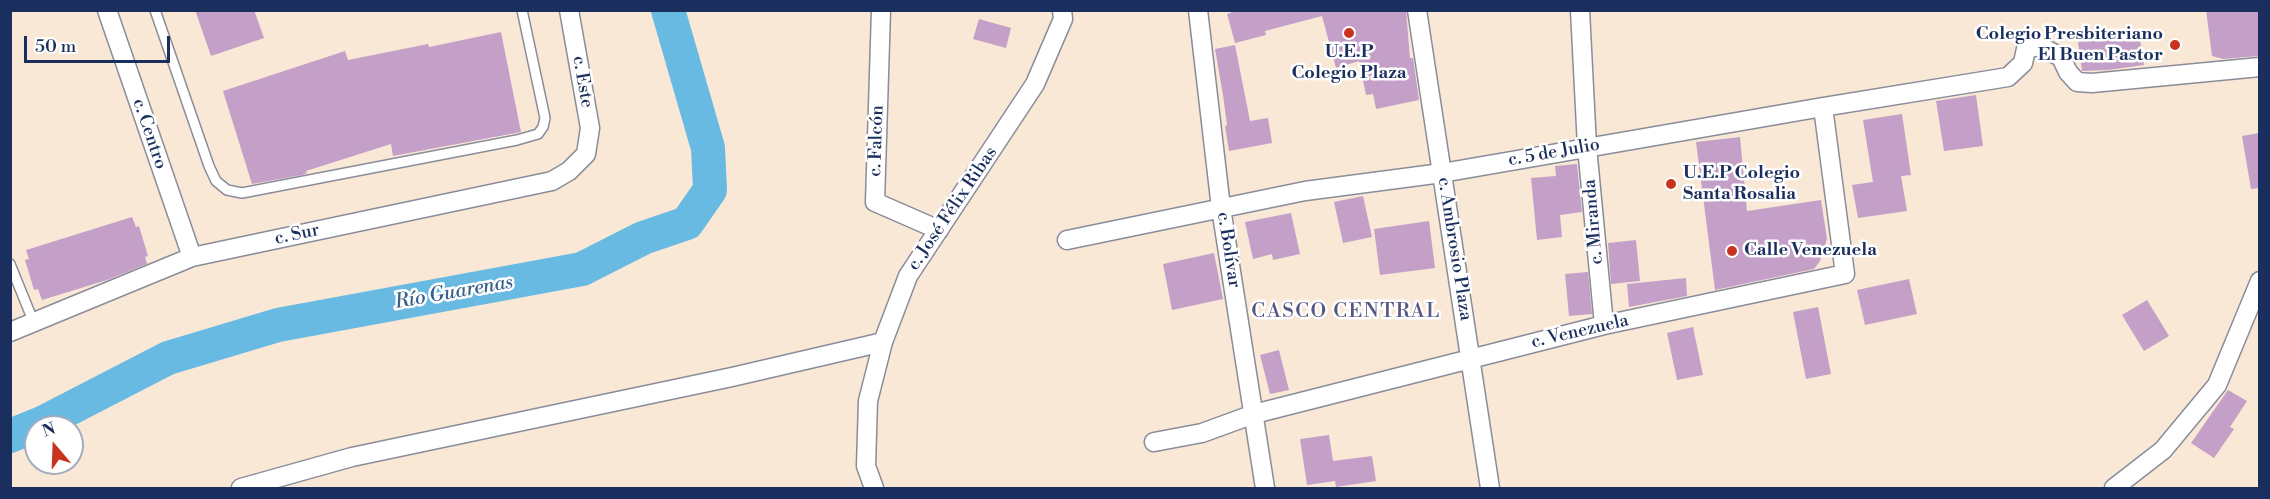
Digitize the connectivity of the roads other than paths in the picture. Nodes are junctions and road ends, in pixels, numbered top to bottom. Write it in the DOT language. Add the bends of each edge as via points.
graph roads {
  1 [pos="107,10"];
  2 [pos="155,10"];
  3 [pos="522,10"];
  4 [pos="569,10"];
  5 [pos="881,10"];
  6 [pos="1062,10"];
  7 [pos="1198,10"];
  8 [pos="1417,10"];
  9 [pos="1580,10"];
  10 [pos="2259,68"];
  11 [pos="1822,107"];
  12 [pos="1587,147"];
  13 [pos="586,154"];
  14 [pos="1442,173"];
  15 [pos="1221,208"];
  16 [pos="939,230"];
  17 [pos="1067,240"];
  18 [pos="192,257"];
  19 [pos="10,264"];
  20 [pos="2259,281"];
  21 [pos="34,322"];
  22 [pos="1604,325"];
  23 [pos="10,332"];
  24 [pos="884,342"];
  25 [pos="1471,358"];
  26 [pos="1254,414"];
  27 [pos="1154,442"];
  28 [pos="240,489"];
  29 [pos="874,489"];
  30 [pos="1265,489"];
  31 [pos="1490,489"];
  32 [pos="2114,489"];
  1 -- 18 [label="street, c. Centro"];
  2 -- 3 [label="lane" via="216,181 227,190 242,193 538,134 545,118"];
  4 -- 13 [label="street, c. Este" via="590,128"];
  5 -- 16 [label="street, c. Falcón" via="875,202"];
  6 -- 16 [label="street, c. José Félix Ribas" via="1063,19 1035,84"];
  7 -- 15 [label="street, c. Bolívar"];
  8 -- 14 [label="street, c. Ambrosio Plaza"];
  9 -- 12 [label="street, c. Miranda"];
  10 -- 11 [label="street, c. 5 de Julio" via="2077,82 2061,57 2039,46 2026,50 2023,63 2008,77"];
  11 -- 12 [label="street, c. 5 de Julio"];
  11 -- 22 [label="street, c. Venezuela" via="1845,274"];
  12 -- 14 [label="street, c. 5 de Julio"];
  12 -- 22 [label="street, c. Miranda"];
  13 -- 18 [label="street, c. Sur" via="552,181"];
  14 -- 15 [label="street, c. 5 de Julio" via="1305,191"];
  14 -- 25 [label="street, c. Ambrosio Plaza"];
  15 -- 17 [label="street, c. 5 de Julio"];
  15 -- 26 [label="street, c. Bolívar"];
  16 -- 24 [label="street, c. José Félix Ribas" via="908,276"];
  18 -- 21 [label="street, c. Sur"];
  19 -- 21 [label="lane"];
  20 -- 32 [label="street" via="2217,385 2163,450"];
  21 -- 23 [label="street, c. Sur"];
  22 -- 25 [label="street, c. Venezuela"];
  24 -- 28 [label="street" via="352,457"];
  24 -- 29 [label="street, c. José Félix Ribas" via="868,401 866,466"];
  25 -- 26 [label="street, c. Venezuela"];
  25 -- 31 [label="street, c. Ambrosio Plaza"];
  26 -- 27 [label="street, c. Venezuela" via="1202,433"];
  26 -- 30 [label="street, c. Bolívar"];
}
